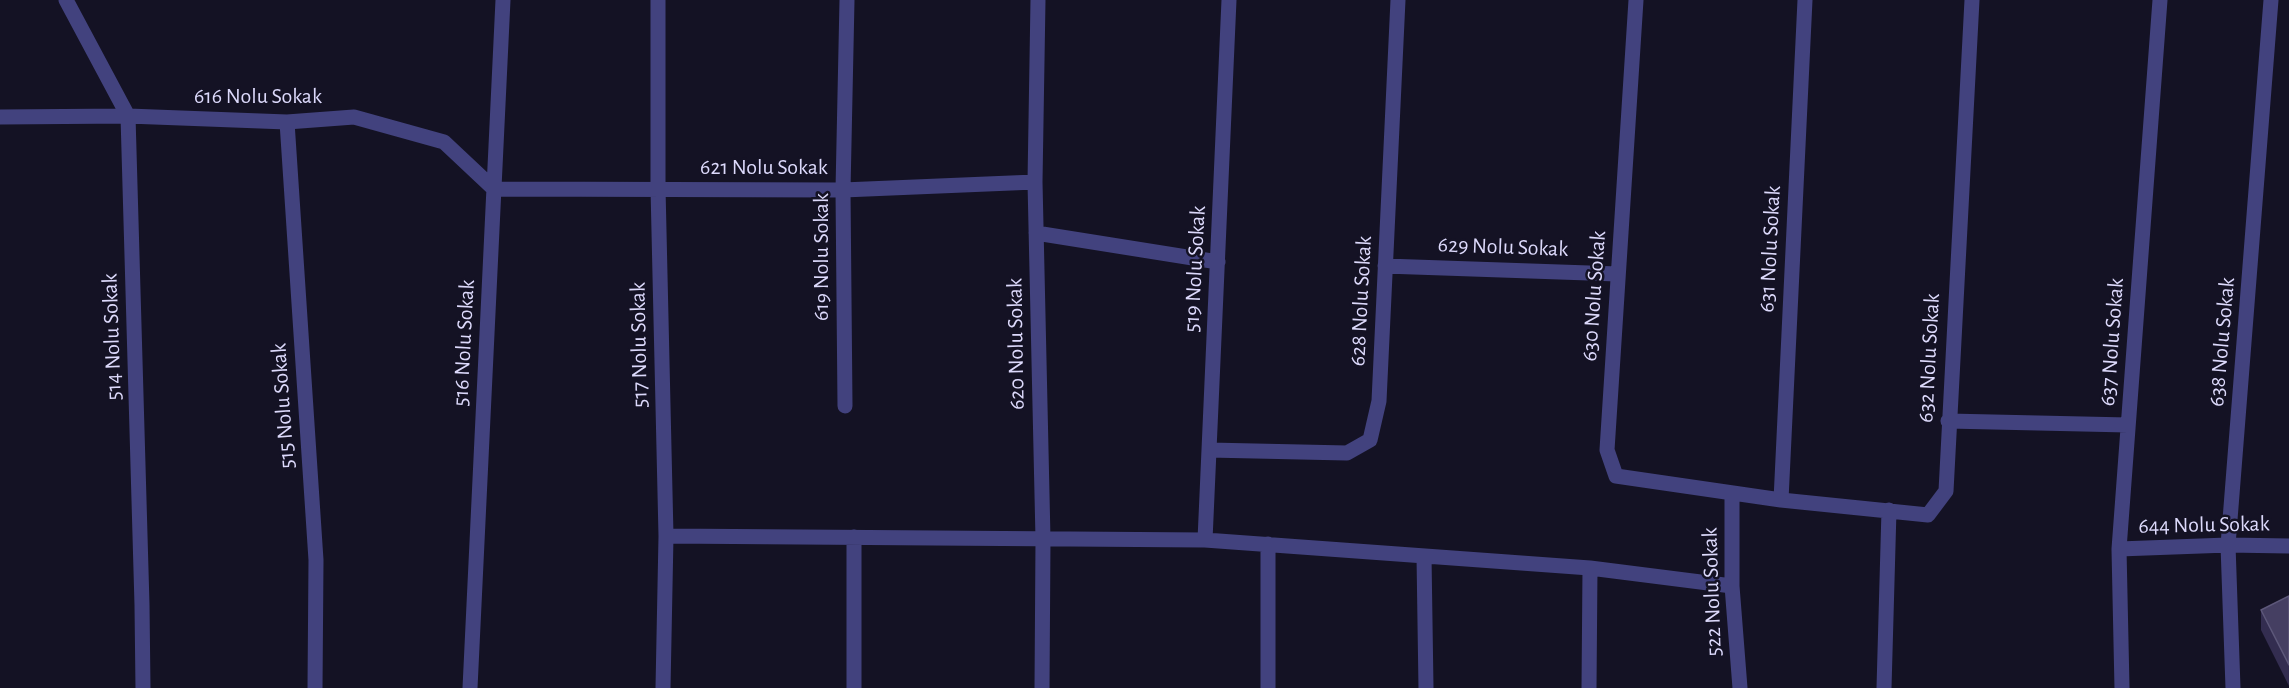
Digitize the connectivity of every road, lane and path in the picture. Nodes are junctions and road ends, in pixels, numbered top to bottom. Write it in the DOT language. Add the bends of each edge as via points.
graph roads {
  1 [pos="66,0"];
  2 [pos="503,0"];
  3 [pos="658,0"];
  4 [pos="847,0"];
  5 [pos="1038,0"];
  6 [pos="1229,0"];
  7 [pos="1398,0"];
  8 [pos="1636,0"];
  9 [pos="1805,0"];
  10 [pos="1972,0"];
  11 [pos="2160,0"];
  12 [pos="2271,0"];
  13 [pos="0,117"];
  14 [pos="128,117"];
  15 [pos="287,122"];
  16 [pos="1035,182"];
  17 [pos="658,188"];
  18 [pos="494,189"];
  19 [pos="843,190"];
  20 [pos="1036,233"];
  21 [pos="1218,262"];
  22 [pos="1385,266"];
  23 [pos="1618,274"];
  24 [pos="845,406"];
  25 [pos="1948,421"];
  26 [pos="2128,425"];
  27 [pos="1209,450"];
  28 [pos="1732,494"];
  29 [pos="1781,500"];
  30 [pos="1889,510"];
  31 [pos="666,536"];
  32 [pos="854,537"];
  33 [pos="1043,539"];
  34 [pos="1205,540"];
  35 [pos="1268,544"];
  36 [pos="2228,545"];
  37 [pos="2289,546"];
  38 [pos="2119,549"];
  39 [pos="1424,556"];
  40 [pos="1590,568"];
  41 [pos="1732,586"];
  42 [pos="142,688"];
  43 [pos="315,688"];
  44 [pos="470,688"];
  45 [pos="663,688"];
  46 [pos="854,688"];
  47 [pos="1042,688"];
  48 [pos="1268,688"];
  49 [pos="1426,688"];
  50 [pos="1589,688"];
  51 [pos="1740,688"];
  52 [pos="1884,688"];
  53 [pos="2122,688"];
  54 [pos="2233,688"];
  1 -- 14 [label="street, 514 Nolu Sokak"];
  2 -- 18 [label="street, 516 Nolu Sokak"];
  3 -- 17 [label="street, 517 Nolu Sokak"];
  4 -- 19 [label="street, 619 Nolu Sokak"];
  5 -- 16 [label="street, 620 Nolu Sokak"];
  6 -- 21 [label="street, 519 Nolu Sokak"];
  7 -- 22 [label="street, 628 Nolu Sokak"];
  8 -- 23 [label="street, 630 Nolu Sokak"];
  9 -- 29 [label="street, 631 Nolu Sokak"];
  10 -- 25 [label="street, 632 Nolu Sokak"];
  11 -- 26 [label="street, 637 Nolu Sokak"];
  12 -- 36 [label="street, 638 Nolu Sokak"];
  13 -- 14 [label="street, 616 Nolu Sokak"];
  14 -- 15 [label="street, 616 Nolu Sokak"];
  14 -- 42 [label="street, 514 Nolu Sokak"];
  15 -- 18 [label="street, 616 Nolu Sokak" via="354,117 444,142"];
  15 -- 43 [label="street, 515 Nolu Sokak" via="316,560"];
  16 -- 19 [label="street, 621 Nolu Sokak"];
  16 -- 20 [label="street, 620 Nolu Sokak"];
  17 -- 18 [label="street, 621 Nolu Sokak"];
  17 -- 19 [label="street, 621 Nolu Sokak"];
  17 -- 31 [label="street, 517 Nolu Sokak"];
  18 -- 44 [label="street, 516 Nolu Sokak"];
  19 -- 24 [label="street, 619 Nolu Sokak"];
  20 -- 21 [label="street"];
  20 -- 33 [label="street, 620 Nolu Sokak"];
  21 -- 27 [label="street, 519 Nolu Sokak"];
  22 -- 23 [label="street, 629 Nolu Sokak"];
  22 -- 27 [label="street, 628 Nolu Sokak" via="1379,401 1370,440 1347,453"];
  23 -- 28 [label="street, 630 Nolu Sokak" via="1606,450 1616,476"];
  25 -- 26 [label="street"];
  25 -- 30 [label="street, 632 Nolu Sokak" via="1946,491 1928,515"];
  26 -- 38 [label="street, 637 Nolu Sokak"];
  27 -- 34 [label="street, 519 Nolu Sokak"];
  28 -- 29 [label="street, 632 Nolu Sokak"];
  28 -- 41 [label="street, 522 Nolu Sokak"];
  29 -- 30 [label="street, 632 Nolu Sokak"];
  30 -- 52 [label="street"];
  31 -- 32 [label="street"];
  31 -- 45 [label="street, 517 Nolu Sokak"];
  32 -- 33 [label="street"];
  32 -- 46 [label="street"];
  33 -- 34 [label="street"];
  33 -- 47 [label="street, 620 Nolu Sokak"];
  34 -- 35 [label="street"];
  35 -- 39 [label="street"];
  35 -- 48 [label="street"];
  36 -- 37 [label="street, 644 Nolu Sokak"];
  36 -- 38 [label="street, 644 Nolu Sokak"];
  36 -- 54 [label="street, 638 Nolu Sokak"];
  38 -- 53 [label="street, 637 Nolu Sokak"];
  39 -- 40 [label="street"];
  39 -- 49 [label="street"];
  40 -- 41 [label="street"];
  40 -- 50 [label="street"];
  41 -- 51 [label="street, 522 Nolu Sokak"];
}
